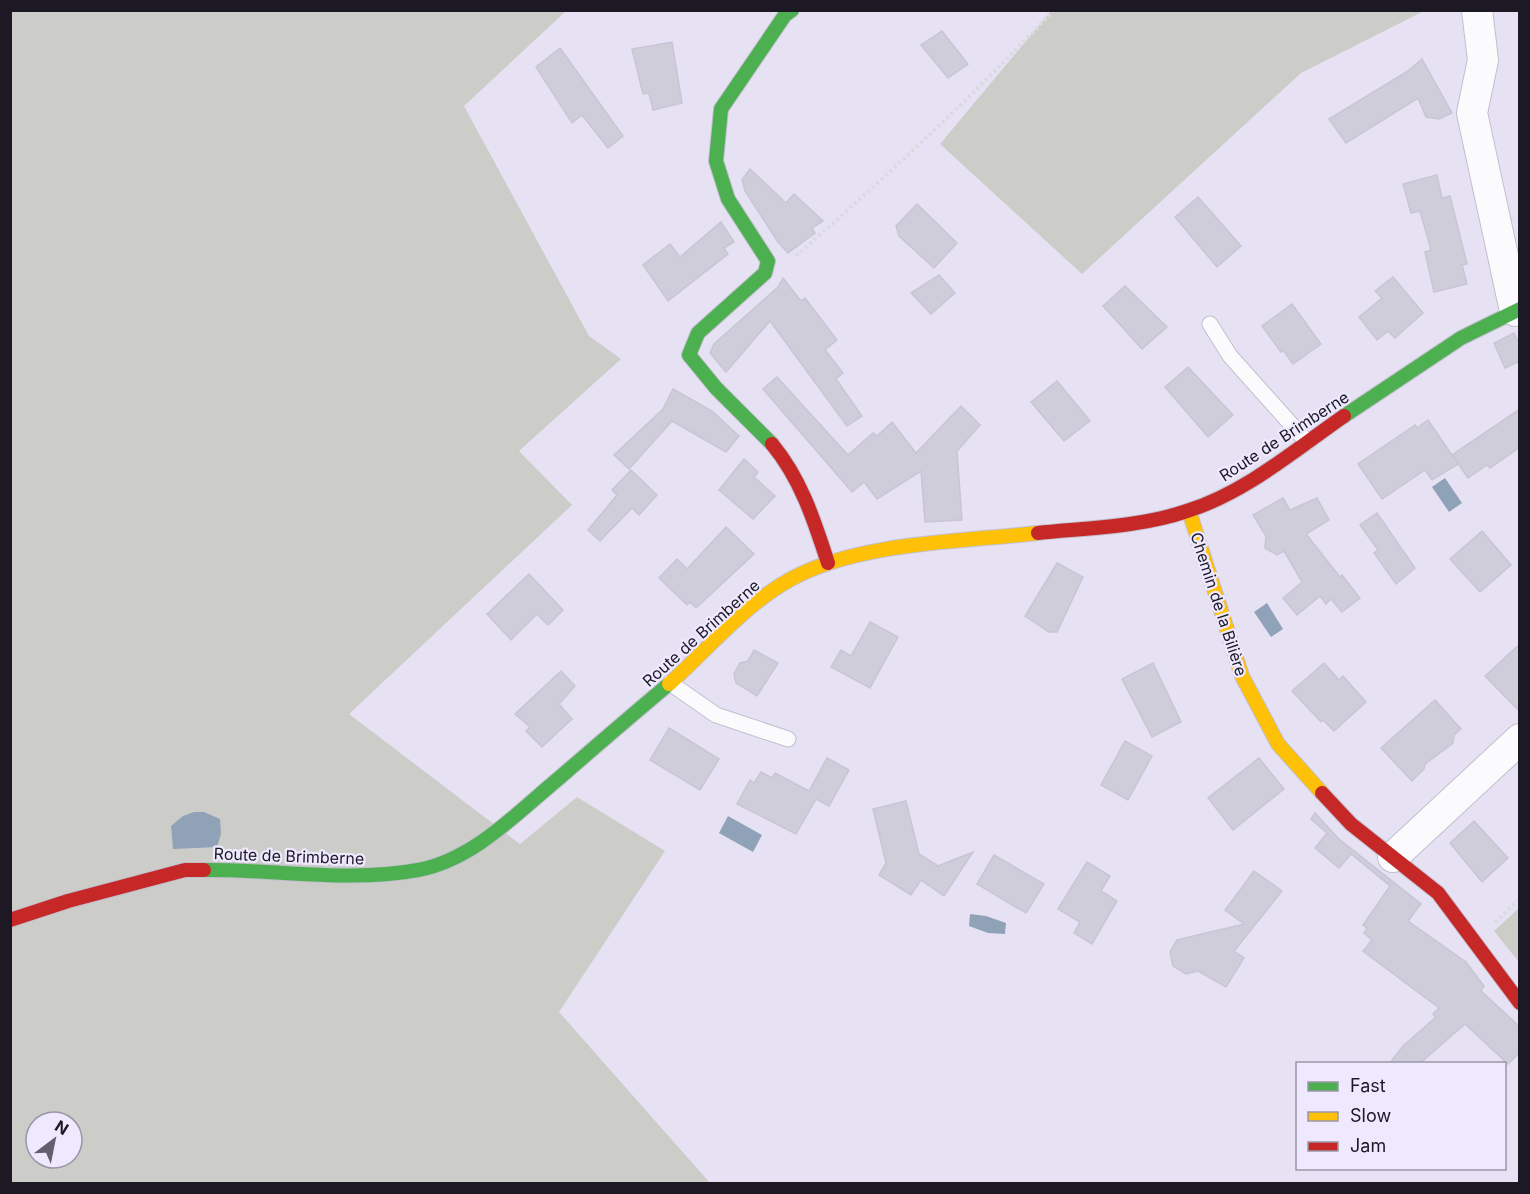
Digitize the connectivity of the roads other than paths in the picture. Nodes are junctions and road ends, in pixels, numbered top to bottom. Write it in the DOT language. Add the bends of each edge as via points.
graph roads {
  1 [pos="1478,10"];
  2 [pos="787,12"];
  3 [pos="1517,310"];
  4 [pos="1210,324"];
  5 [pos="1308,442"];
  6 [pos="1189,511"];
  7 [pos="828,563"];
  8 [pos="670,683"];
  9 [pos="788,739"];
  10 [pos="1520,739"];
  11 [pos="1393,857"];
  12 [pos="10,920"];
  13 [pos="1520,1003"];
  1 -- 3 [label="street" via="1483,60 1472,112"];
  2 -- 7 [label="street" via="721,109 716,161 728,199 768,261 765,273 698,333 688,355 701,374 769,440 806,493"];
  3 -- 5 [label="street, Route de Brimberne" via="1461,338"];
  4 -- 5 [label="lane" via="1230,356"];
  5 -- 6 [label="street, Route de Brimberne" via="1234,490"];
  6 -- 7 [label="street, Route de Brimberne" via="1151,521 875,551"];
  6 -- 11 [label="street, Chemin de la Bilière" via="1242,676 1278,744 1351,824"];
  7 -- 8 [label="street, Route de Brimberne" via="791,579 764,597"];
  8 -- 9 [label="lane" via="716,715"];
  8 -- 12 [label="street, Route de Brimberne" via="496,831 465,853 420,870 360,876 252,869 185,870"];
  10 -- 11 [label="street"];
  11 -- 13 [label="street, Chemin de la Bilière" via="1438,893"];
}
